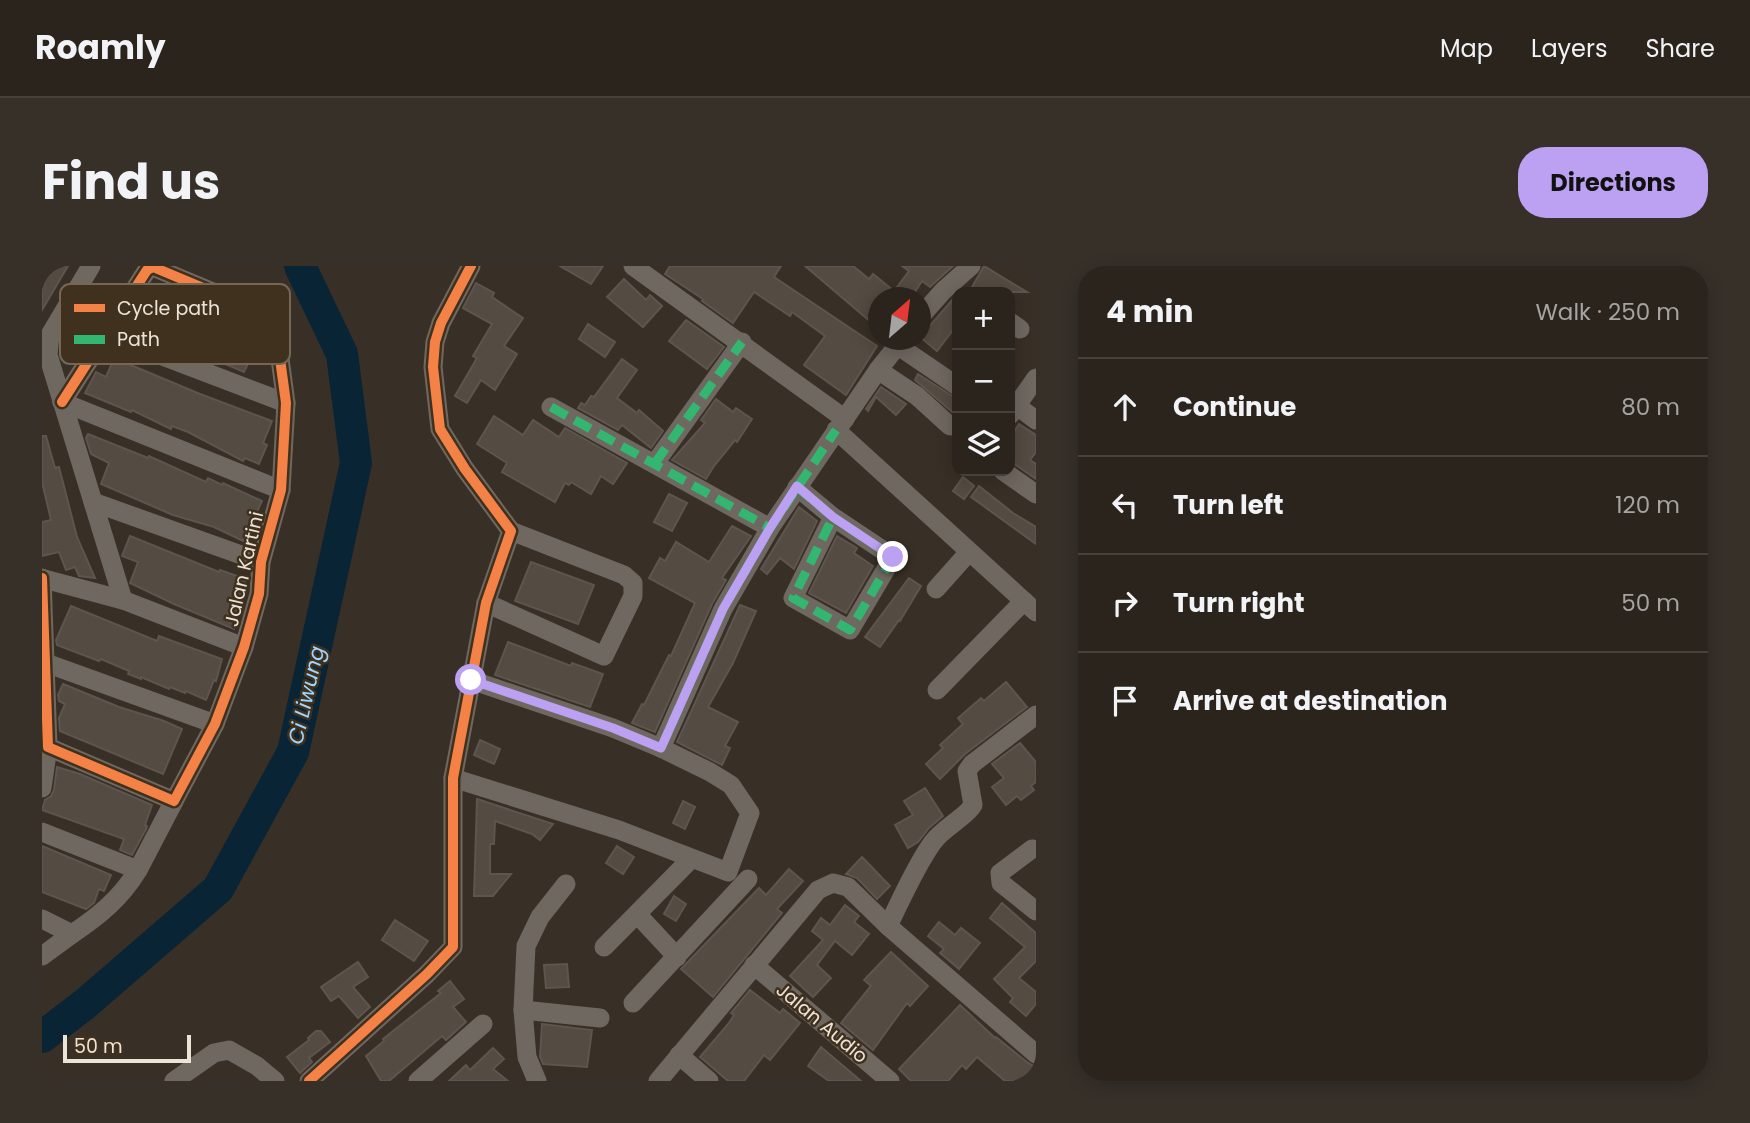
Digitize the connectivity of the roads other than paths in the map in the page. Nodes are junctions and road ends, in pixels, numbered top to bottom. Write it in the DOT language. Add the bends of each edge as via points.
graph roads {
  1 [pos="91,266"];
  2 [pos="471,266"];
  3 [pos="634,266"];
  4 [pos="971,266"];
  5 [pos="80,284"];
  6 [pos="138,284"];
  7 [pos="195,284"];
  8 [pos="956,287"];
  9 [pos="952,291"];
  10 [pos="931,308"];
  11 [pos="60,318"];
  12 [pos="742,342"];
  13 [pos="893,350"];
  14 [pos="910,350"];
  15 [pos="86,364"];
  16 [pos="185,364"];
  17 [pos="280,364"];
  18 [pos="877,370"];
  19 [pos="1036,378"];
  20 [pos="952,382"];
  21 [pos="62,402"];
  22 [pos="286,402"];
  23 [pos="551,407"];
  24 [pos="1015,407"];
  25 [pos="1015,411"];
  26 [pos="1036,419"];
  27 [pos="840,425"];
  28 [pos="950,426"];
  29 [pos="655,463"];
  30 [pos="1010,476"];
  31 [pos="797,486"];
  32 [pos="281,490"];
  33 [pos="1036,494"];
  34 [pos="93,502"];
  35 [pos="833,517"];
  36 [pos="770,528"];
  37 [pos="511,531"];
  38 [pos="969,552"];
  39 [pos="261,562"];
  40 [pos="43,579"];
  41 [pos="936,589"];
  42 [pos="123,600"];
  43 [pos="486,603"];
  44 [pos="1030,607"];
  45 [pos="244,647"];
  46 [pos="43,662"];
  47 [pos="471,680"];
  48 [pos="936,690"];
  49 [pos="1036,715"];
  50 [pos="215,724"];
  51 [pos="48,747"];
  52 [pos="661,748"];
  53 [pos="453,778"];
  54 [pos="42,788"];
  55 [pos="174,801"];
  56 [pos="42,831"];
  57 [pos="1035,852"];
  58 [pos="691,859"];
  59 [pos="138,870"];
  60 [pos="748,879"];
  61 [pos="566,884"];
  62 [pos="1036,911"];
  63 [pos="637,914"];
  64 [pos="42,919"];
  65 [pos="888,926"];
  66 [pos="72,934"];
  67 [pos="604,947"];
  68 [pos="42,956"];
  69 [pos="677,957"];
  70 [pos="754,965"];
  71 [pos="633,1003"];
  72 [pos="523,1010"];
  73 [pos="600,1018"];
  74 [pos="483,1024"];
  75 [pos="1036,1054"];
  76 [pos="680,1055"];
  77 [pos="885,1079"];
  78 [pos="174,1081"];
  79 [pos="275,1081"];
  80 [pos="309,1081"];
  81 [pos="418,1081"];
  82 [pos="537,1081"];
  83 [pos="658,1081"];
  84 [pos="709,1081"];
  1 -- 5 [label="street"];
  2 -- 37 [label="street" via="435,342 440,429"];
  3 -- 12 [label="street"];
  4 -- 8 [label="street"];
  6 -- 7 [label="street, Jalan Kartini" via="153,267"];
  9 -- 10 [label="street"];
  11 -- 21 [label="street" via="47,346"];
  12 -- 27 [label="street"];
  12 -- 29 [label="street"];
  13 -- 18 [label="street"];
  14 -- 20 [label="street"];
  15 -- 21 [label="street, Jalan Kartini"];
  16 -- 22 [label="street"];
  17 -- 22 [label="street, Jalan Kartini"];
  18 -- 27 [label="street"];
  18 -- 28 [label="street" via="917,396"];
  19 -- 24 [label="street"];
  21 -- 32 [label="street, Jalan Kartini"];
  21 -- 34 [label="street"];
  22 -- 32 [label="street, Jalan Kartini"];
  23 -- 29 [label="street"];
  25 -- 26 [label="street"];
  27 -- 31 [label="street"];
  27 -- 38 [label="street"];
  29 -- 36 [label="street"];
  30 -- 33 [label="street"];
  31 -- 35 [label="street"];
  31 -- 36 [label="street"];
  32 -- 39 [label="street, Jalan Kartini"];
  34 -- 39 [label="street, Jalan Kartini"];
  34 -- 42 [label="street"];
  35 -- 35 [label="street" via="793,598 849,630 893,557"];
  36 -- 52 [label="street" via="723,609"];
  37 -- 43 [label="street"];
  37 -- 43 [label="street" via="624,575 633,583 632,596 604,656"];
  38 -- 41 [label="street"];
  38 -- 44 [label="street"];
  39 -- 45 [label="street, Jalan Kartini" via="259,594"];
  40 -- 42 [label="street, Jalan Kartini"];
  40 -- 46 [label="street, Jalan Kartini"];
  42 -- 45 [label="street, Jalan Kartini"];
  43 -- 47 [label="street"];
  44 -- 48 [label="street"];
  45 -- 50 [label="street, Jalan Kartini"];
  46 -- 50 [label="street"];
  46 -- 51 [label="street, Jalan Kartini"];
  47 -- 52 [label="street"];
  47 -- 53 [label="street"];
  49 -- 65 [label="street" via="967,771 974,799 971,810 933,841"];
  50 -- 55 [label="street, Jalan Kartini"];
  51 -- 54 [label="street, Jalan Kartini"];
  51 -- 55 [label="street"];
  52 -- 58 [label="street" via="731,785 750,813 728,872"];
  53 -- 58 [label="street" via="619,830"];
  53 -- 80 [label="street" via="453,947"];
  55 -- 59 [label="street, Jalan Kartini"];
  56 -- 59 [label="street"];
  57 -- 62 [label="street" via="1000,873 1001,883"];
  58 -- 63 [label="street"];
  59 -- 66 [label="street, Jalan Kartini" via="104,912"];
  60 -- 69 [label="street"];
  61 -- 72 [label="street" via="540,917 526,946"];
  63 -- 67 [label="street"];
  63 -- 69 [label="street"];
  64 -- 66 [label="street"];
  65 -- 70 [label="street" via="848,887 833,883 818,890"];
  65 -- 75 [label="street"];
  66 -- 68 [label="street, Jalan Kartini"];
  69 -- 71 [label="street"];
  70 -- 76 [label="street"];
  70 -- 77 [label="street, Jalan Audio"];
  72 -- 73 [label="street"];
  72 -- 82 [label="street" via="527,1057"];
  74 -- 81 [label="street"];
  76 -- 83 [label="street"];
  76 -- 84 [label="street"];
  78 -- 79 [label="street" via="214,1053 229,1050"];
}
